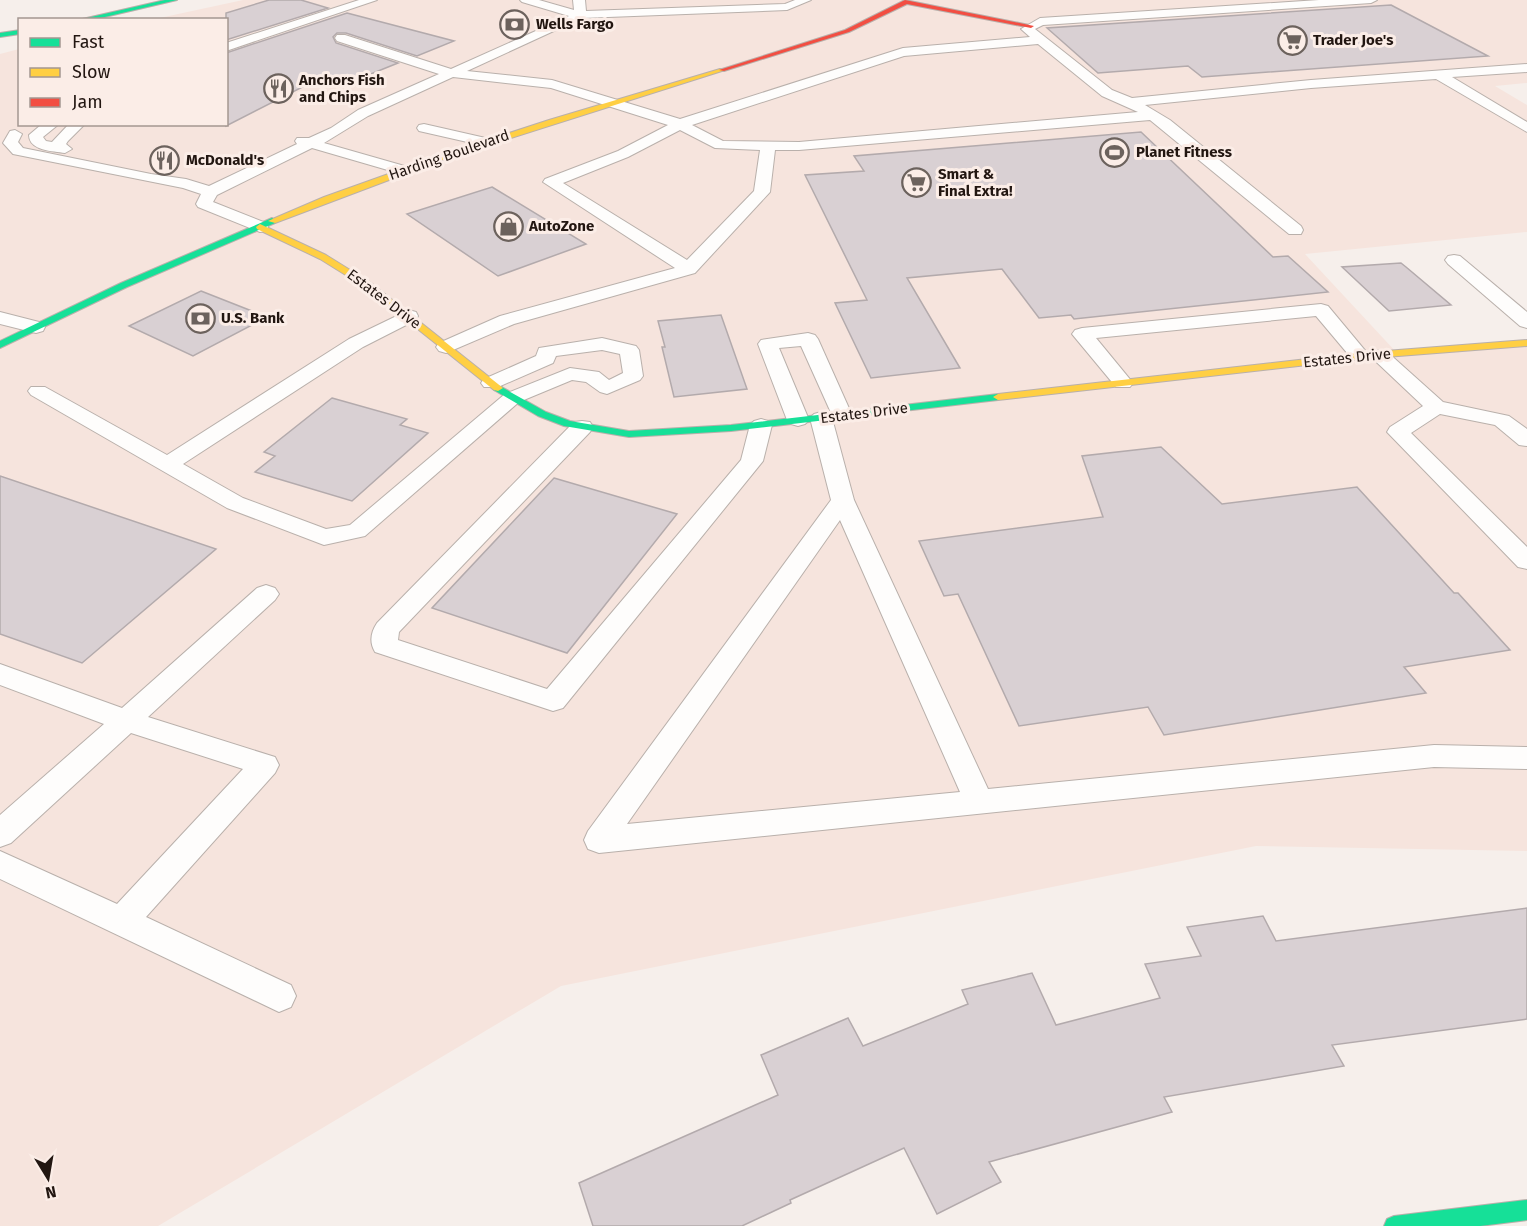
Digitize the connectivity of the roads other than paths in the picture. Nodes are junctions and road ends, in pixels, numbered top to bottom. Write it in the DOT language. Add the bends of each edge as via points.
graph roads {
  1 [pos="174,0"];
  2 [pos="347,0"];
  3 [pos="526,0"];
  4 [pos="579,0"];
  5 [pos="805,0"];
  6 [pos="1371,0"];
  7 [pos="905,1"];
  8 [pos="365,2"];
  9 [pos="1305,2"];
  10 [pos="580,15"];
  11 [pos="90,18"];
  12 [pos="1031,26"];
  13 [pos="18,32"];
  14 [pos="0,35"];
  15 [pos="341,38"];
  16 [pos="1040,40"];
  17 [pos="228,46"];
  18 [pos="1527,68"];
  19 [pos="451,73"];
  20 [pos="1437,75"];
  21 [pos="614,102"];
  22 [pos="1131,102"];
  23 [pos="1153,115"];
  24 [pos="680,124"];
  25 [pos="49,126"];
  26 [pos="76,126"];
  27 [pos="423,128"];
  28 [pos="1527,128"];
  29 [pos="15,134"];
  30 [pos="293,139"];
  31 [pos="485,142"];
  32 [pos="309,143"];
  33 [pos="768,145"];
  34 [pos="62,148"];
  35 [pos="403,170"];
  36 [pos="186,184"];
  37 [pos="210,192"];
  38 [pos="260,227"];
  39 [pos="1295,230"];
  40 [pos="1454,260"];
  41 [pos="689,268"];
  42 [pos="409,316"];
  43 [pos="0,318"];
  44 [pos="1527,322"];
  45 [pos="36,327"];
  46 [pos="1527,343"];
  47 [pos="0,345"];
  48 [pos="446,347"];
  49 [pos="1369,355"];
  50 [pos="491,383"];
  51 [pos="1123,383"];
  52 [pos="38,391"];
  53 [pos="512,398"];
  54 [pos="1436,407"];
  55 [pos="820,418"];
  56 [pos="761,424"];
  57 [pos="582,427"];
  58 [pos="1527,440"];
  59 [pos="168,464"];
  60 [pos="843,500"];
  61 [pos="1527,561"];
  62 [pos="266,594"];
  63 [pos="0,674"];
  64 [pos="124,720"];
  65 [pos="1527,758"];
  66 [pos="979,801"];
  67 [pos="0,834"];
  68 [pos="0,864"];
  69 [pos="121,922"];
  70 [pos="279,996"];
  71 [pos="1527,1210"];
  72 [pos="1394,1226"];
  1 -- 11 [label="main road"];
  2 -- 8 [label="lane"];
  3 -- 10 [label="lane"];
  4 -- 10 [label="lane"];
  5 -- 10 [label="lane" via="787,7"];
  6 -- 9 [label="lane"];
  7 -- 12 [label="main road"];
  7 -- 21 [label="main road, Harding Boulevard" via="883,16 818,41"];
  8 -- 17 [label="lane"];
  9 -- 12 [label="lane" via="1040,22"];
  10 -- 19 [label="lane"];
  12 -- 16 [label="lane" via="1027,29"];
  13 -- 14 [label="main road"];
  15 -- 19 [label="lane"];
  16 -- 22 [label="lane" via="1107,93"];
  16 -- 24 [label="lane" via="903,52"];
  18 -- 20 [label="lane"];
  19 -- 21 [label="lane" via="552,84"];
  19 -- 32 [label="lane" via="363,113"];
  20 -- 22 [label="lane"];
  20 -- 28 [label="lane"];
  21 -- 24 [label="lane"];
  21 -- 31 [label="main road, Harding Boulevard"];
  22 -- 23 [label="lane"];
  23 -- 33 [label="lane" via="799,146"];
  23 -- 39 [label="lane"];
  24 -- 33 [label="lane" via="720,145"];
  24 -- 41 [label="lane" via="623,154 552,182"];
  25 -- 34 [label="lane" via="36,135 36,140"];
  26 -- 34 [label="lane" via="61,139"];
  27 -- 31 [label="lane"];
  29 -- 36 [label="lane" via="10,143 18,151"];
  30 -- 32 [label="lane"];
  31 -- 35 [label="main road, Harding Boulevard"];
  32 -- 35 [label="lane"];
  32 -- 37 [label="lane"];
  33 -- 41 [label="lane" via="762,192"];
  34 -- 36 [label="lane" via="172,175"];
  35 -- 38 [label="main road, Harding Boulevard"];
  36 -- 37 [label="lane"];
  37 -- 38 [label="lane" via="204,204"];
  38 -- 42 [label="main road, Estates Drive" via="346,269"];
  38 -- 45 [label="main road, Harding Boulevard"];
  40 -- 44 [label="lane"];
  41 -- 48 [label="lane" via="507,320"];
  42 -- 48 [label="main road, Estates Drive"];
  42 -- 59 [label="lane" via="356,343"];
  43 -- 45 [label="lane"];
  45 -- 47 [label="main road, Harding Boulevard"];
  46 -- 49 [label="main road, Estates Drive"];
  48 -- 50 [label="main road, Estates Drive"];
  49 -- 51 [label="main road, Estates Drive"];
  49 -- 51 [label="lane" via="1321,310 1082,334"];
  49 -- 54 [label="lane"];
  50 -- 53 [label="main road, Estates Drive"];
  50 -- 53 [label="lane" via="546,360 546,352 602,344 629,350 633,376 607,388 592,376 570,374"];
  51 -- 55 [label="main road, Estates Drive"];
  52 -- 59 [label="lane"];
  53 -- 57 [label="main road, Estates Drive" via="532,410"];
  53 -- 59 [label="lane" via="357,531 324,537 235,503"];
  54 -- 58 [label="lane" via="1502,420"];
  54 -- 61 [label="lane" via="1398,432"];
  55 -- 56 [label="main road, Estates Drive"];
  55 -- 60 [label="lane"];
  56 -- 57 [label="main road, Estates Drive" via="660,434"];
  56 -- 57 [label="lane" via="752,461 552,700 384,645 386,629"];
  60 -- 66 [label="lane"];
  60 -- 66 [label="lane" via="598,840"];
  62 -- 64 [label="lane"];
  63 -- 64 [label="lane"];
  64 -- 67 [label="lane"];
  64 -- 69 [label="lane" via="265,765"];
  65 -- 66 [label="lane" via="1434,756"];
  68 -- 69 [label="lane"];
  69 -- 70 [label="lane"];
  71 -- 72 [label="main road"];
}
